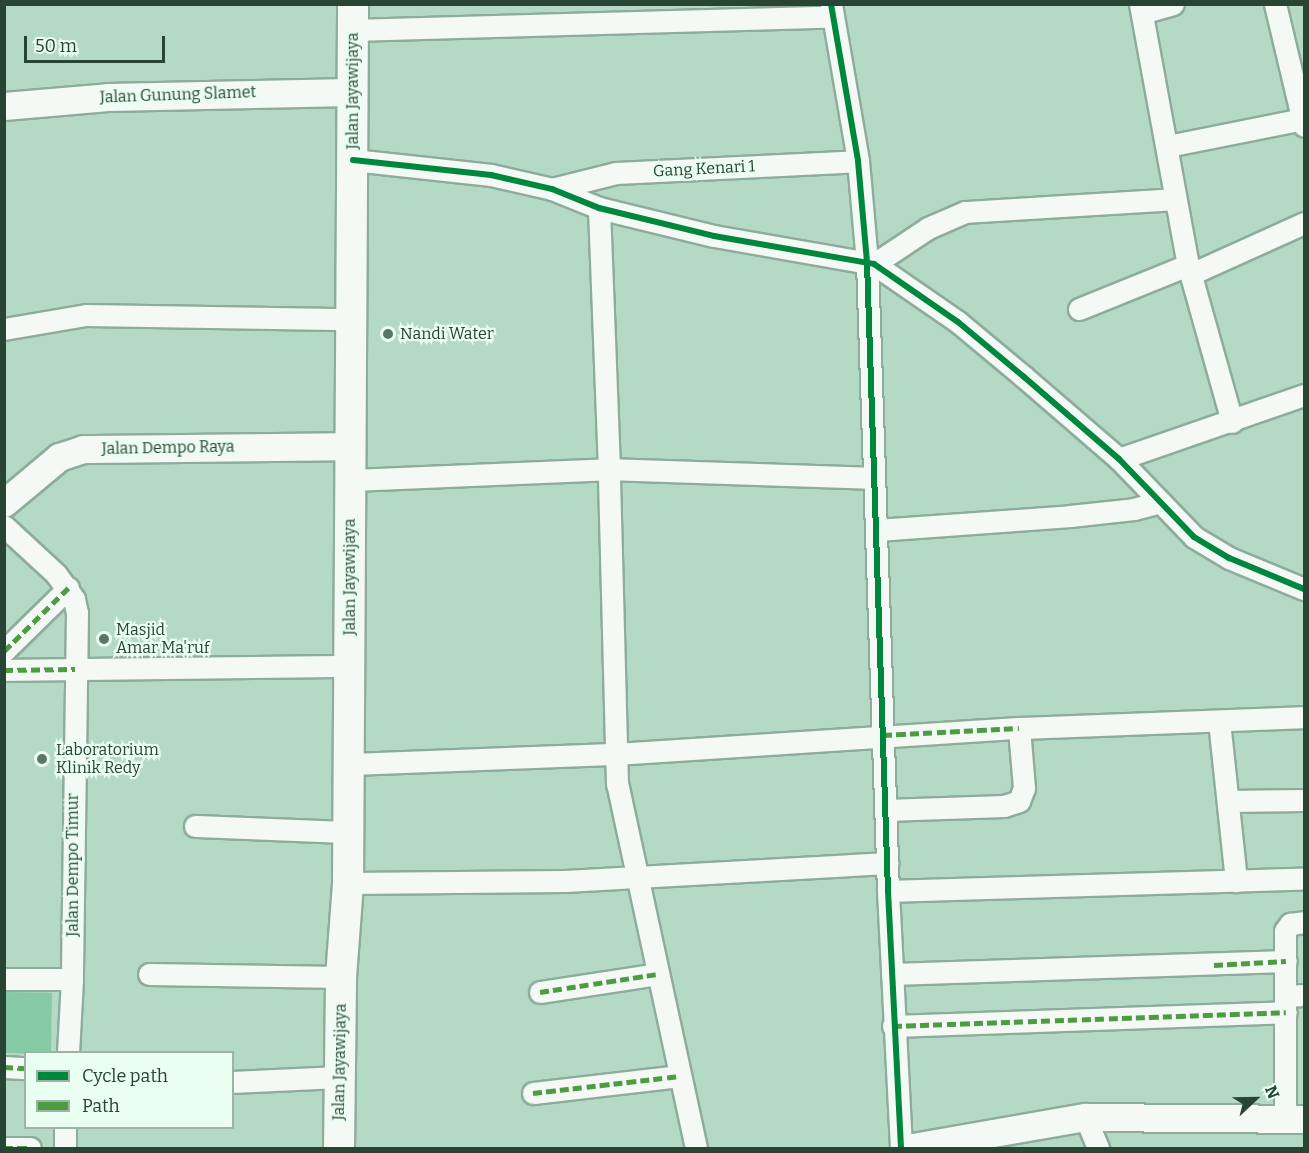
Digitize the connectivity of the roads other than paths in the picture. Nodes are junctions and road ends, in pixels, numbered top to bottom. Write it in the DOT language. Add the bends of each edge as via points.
graph roads {
  1 [pos="1173,4"];
  2 [pos="1275,4"];
  3 [pos="1141,9"];
  4 [pos="831,10"];
  5 [pos="605,14"];
  6 [pos="353,17"];
  7 [pos="351,92"];
  8 [pos="4,106"];
  9 [pos="1304,123"];
  10 [pos="1168,146"];
  11 [pos="353,160"];
  12 [pos="858,161"];
  13 [pos="552,189"];
  14 [pos="1175,199"];
  15 [pos="599,208"];
  16 [pos="1305,223"];
  17 [pos="870,263"];
  18 [pos="1190,270"];
  19 [pos="1079,309"];
  20 [pos="350,319"];
  21 [pos="4,329"];
  22 [pos="1305,395"];
  23 [pos="1232,422"];
  24 [pos="351,446"];
  25 [pos="1119,459"];
  26 [pos="609,469"];
  27 [pos="874,478"];
  28 [pos="351,480"];
  29 [pos="1160,502"];
  30 [pos="4,503"];
  31 [pos="4,526"];
  32 [pos="877,530"];
  33 [pos="68,588"];
  34 [pos="1305,589"];
  35 [pos="4,651"];
  36 [pos="348,666"];
  37 [pos="75,669"];
  38 [pos="4,670"];
  39 [pos="1305,717"];
  40 [pos="1219,721"];
  41 [pos="1019,728"];
  42 [pos="883,735"];
  43 [pos="614,754"];
  44 [pos="349,764"];
  45 [pos="1305,800"];
  46 [pos="1228,801"];
  47 [pos="885,810"];
  48 [pos="195,826"];
  49 [pos="347,832"];
  50 [pos="887,863"];
  51 [pos="636,876"];
  52 [pos="1305,879"];
  53 [pos="1236,881"];
  54 [pos="348,883"];
  55 [pos="888,891"];
  56 [pos="1305,922"];
  57 [pos="1286,961"];
  58 [pos="657,974"];
  59 [pos="892,974"];
  60 [pos="149,975"];
  61 [pos="341,977"];
  62 [pos="4,979"];
  63 [pos="72,979"];
  64 [pos="540,992"];
  65 [pos="1292,1001"];
  66 [pos="893,1026"];
  67 [pos="68,1051"];
  68 [pos="4,1067"];
  69 [pos="24,1068"];
  70 [pos="680,1076"];
  71 [pos="339,1077"];
  72 [pos="234,1082"];
  73 [pos="533,1093"];
  74 [pos="1085,1117"];
  75 [pos="1295,1119"];
  76 [pos="65,1129"];
  77 [pos="4,1148"];
  78 [pos="30,1149"];
  79 [pos="65,1149"];
  80 [pos="339,1149"];
  81 [pos="696,1149"];
  82 [pos="902,1149"];
  83 [pos="907,1149"];
  84 [pos="1098,1149"];
  1 -- 3 [label="street"];
  2 -- 9 [label="street"];
  3 -- 10 [label="street"];
  4 -- 5 [label="street"];
  4 -- 12 [label="street"];
  5 -- 6 [label="street"];
  6 -- 7 [label="main road, Jalan Jayawijaya"];
  7 -- 8 [label="street, Jalan Gunung Slamet" via="119,96"];
  7 -- 11 [label="main road, Jalan Jayawijaya"];
  9 -- 10 [label="street"];
  10 -- 14 [label="street"];
  11 -- 13 [label="street" via="491,175"];
  11 -- 20 [label="main road, Jalan Jayawijaya"];
  12 -- 13 [label="street, Gang Kenari 1" via="616,174"];
  12 -- 17 [label="street"];
  13 -- 15 [label="street"];
  14 -- 17 [label="street" via="966,212 928,228"];
  14 -- 18 [label="street"];
  15 -- 17 [label="street" via="714,236"];
  15 -- 26 [label="street"];
  16 -- 18 [label="street"];
  17 -- 25 [label="street" via="958,322"];
  17 -- 27 [label="street"];
  18 -- 19 [label="street"];
  18 -- 23 [label="street"];
  20 -- 21 [label="street" via="86,315"];
  20 -- 24 [label="main road, Jalan Jayawijaya"];
  22 -- 23 [label="street"];
  23 -- 25 [label="street"];
  24 -- 28 [label="main road, Jalan Jayawijaya"];
  24 -- 30 [label="street, Jalan Dempo Raya" via="83,449 59,456"];
  25 -- 29 [label="street"];
  26 -- 27 [label="street"];
  26 -- 28 [label="street"];
  26 -- 43 [label="street"];
  27 -- 32 [label="street"];
  28 -- 36 [label="main road, Jalan Jayawijaya"];
  29 -- 32 [label="street" via="1071,516"];
  29 -- 34 [label="street" via="1210,548"];
  31 -- 33 [label="street, Jalan Dempo Timur"];
  32 -- 42 [label="street"];
  33 -- 35 [label="street"];
  33 -- 37 [label="street, Jalan Dempo Timur" via="77,613"];
  36 -- 37 [label="street"];
  36 -- 44 [label="main road, Jalan Jayawijaya"];
  37 -- 38 [label="street"];
  37 -- 63 [label="street, Jalan Dempo Timur"];
  39 -- 40 [label="street"];
  40 -- 41 [label="street"];
  40 -- 46 [label="street"];
  41 -- 42 [label="street"];
  41 -- 47 [label="street" via="1024,788 1019,801 1004,806"];
  42 -- 43 [label="street"];
  42 -- 47 [label="street"];
  43 -- 44 [label="street"];
  43 -- 51 [label="street"];
  44 -- 49 [label="main road, Jalan Jayawijaya"];
  45 -- 46 [label="street"];
  46 -- 53 [label="street"];
  47 -- 50 [label="street"];
  48 -- 49 [label="street"];
  49 -- 54 [label="main road, Jalan Jayawijaya"];
  50 -- 51 [label="street"];
  50 -- 55 [label="street"];
  51 -- 54 [label="street" via="565,882"];
  51 -- 58 [label="street"];
  52 -- 53 [label="street"];
  53 -- 55 [label="street"];
  54 -- 61 [label="main road, Jalan Jayawijaya"];
  55 -- 59 [label="street"];
  56 -- 57 [label="street" via="1287,927"];
  57 -- 59 [label="street"];
  57 -- 65 [label="street"];
  58 -- 64 [label="street"];
  58 -- 70 [label="street"];
  59 -- 66 [label="street"];
  60 -- 61 [label="street"];
  61 -- 71 [label="main road, Jalan Jayawijaya"];
  62 -- 63 [label="street"];
  63 -- 67 [label="street, Jalan Dempo Timur"];
  65 -- 66 [label="street"];
  65 -- 75 [label="street"];
  66 -- 82 [label="street"];
  68 -- 69 [label="street"];
  70 -- 73 [label="street"];
  70 -- 81 [label="street"];
  71 -- 72 [label="street"];
  71 -- 80 [label="main road, Jalan Jayawijaya"];
  74 -- 75 [label="street"];
  74 -- 83 [label="street"];
  74 -- 84 [label="street"];
  76 -- 79 [label="street"];
  77 -- 78 [label="street"];
}
